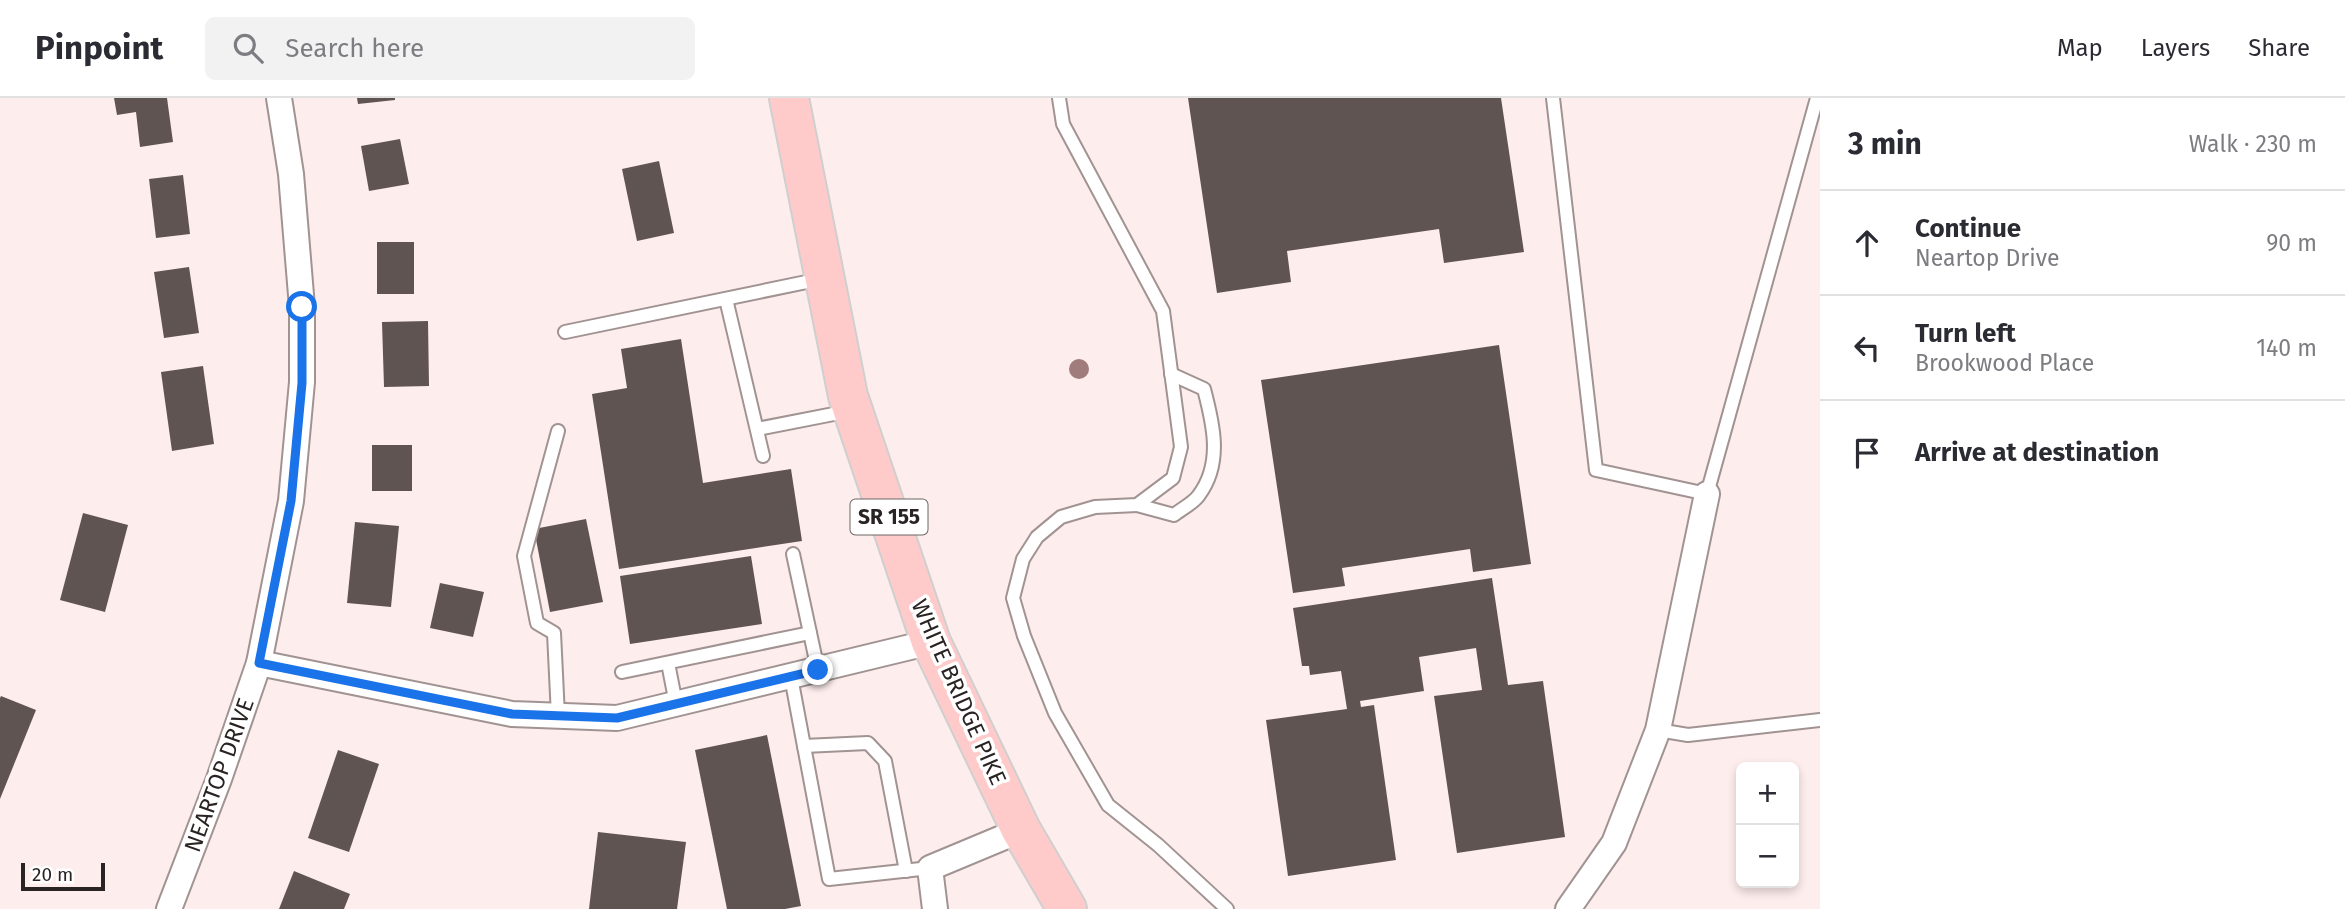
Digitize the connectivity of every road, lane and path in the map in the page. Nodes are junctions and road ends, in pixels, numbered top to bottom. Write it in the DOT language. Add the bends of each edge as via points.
graph roads {
  1 [pos="279,98"];
  2 [pos="789,98"];
  3 [pos="1059,98"];
  4 [pos="1553,98"];
  5 [pos="1817,98"];
  6 [pos="825,279"];
  7 [pos="726,299"];
  8 [pos="565,332"];
  9 [pos="1171,374"];
  10 [pos="853,411"];
  11 [pos="757,429"];
  12 [pos="558,431"];
  13 [pos="763,456"];
  14 [pos="1707,494"];
  15 [pos="1138,505"];
  16 [pos="793,554"];
  17 [pos="810,633"];
  18 [pos="931,642"];
  19 [pos="259,663"];
  20 [pos="668,663"];
  21 [pos="818,670"];
  22 [pos="622,672"];
  23 [pos="790,677"];
  24 [pos="676,704"];
  25 [pos="558,716"];
  26 [pos="1820,720"];
  27 [pos="1658,730"];
  28 [pos="804,746"];
  29 [pos="1021,830"];
  30 [pos="918,870"];
  31 [pos="169,909"];
  32 [pos="935,909"];
  33 [pos="1067,909"];
  34 [pos="1227,909"];
  35 [pos="1569,909"];
  1 -- 19 [label="street, NEARTOP DRIVE" via="291,174 302,307 302,383 291,501"];
  2 -- 6 [label="main road, WHITE BRIDGE PIKE / SR 155"];
  3 -- 9 [label="lane" via="1063,124 1163,311"];
  4 -- 14 [label="lane" via="1596,471"];
  5 -- 14 [label="lane"];
  6 -- 7 [label="lane"];
  6 -- 10 [label="main road, WHITE BRIDGE PIKE / SR 155"];
  7 -- 8 [label="lane"];
  7 -- 11 [label="lane"];
  9 -- 15 [label="lane" via="1181,447 1173,478"];
  9 -- 15 [label="lane" via="1204,389 1215,440 1212,470 1199,495 1174,515"];
  10 -- 11 [label="lane"];
  10 -- 18 [label="main road, WHITE BRIDGE PIKE / SR 155"];
  11 -- 13 [label="lane"];
  12 -- 25 [label="lane" via="524,556 537,623 554,633"];
  14 -- 27 [label="street"];
  15 -- 34 [label="lane" via="1095,507 1061,517 1037,537 1023,559 1013,598 1055,713 1108,805"];
  16 -- 17 [label="lane"];
  17 -- 20 [label="lane"];
  17 -- 21 [label="lane"];
  18 -- 21 [label="street"];
  18 -- 29 [label="main road, WHITE BRIDGE PIKE / SR 155"];
  19 -- 25 [label="street" via="512,714"];
  19 -- 31 [label="street, NEARTOP DRIVE"];
  20 -- 22 [label="lane"];
  20 -- 24 [label="lane"];
  21 -- 23 [label="street"];
  23 -- 24 [label="street"];
  23 -- 28 [label="lane"];
  24 -- 25 [label="street" via="617,718"];
  26 -- 27 [label="lane" via="1688,734"];
  27 -- 35 [label="street" via="1614,843"];
  28 -- 30 [label="lane" via="868,743 884,761"];
  28 -- 30 [label="lane" via="829,879"];
  29 -- 30 [label="street"];
  29 -- 33 [label="main road, WHITE BRIDGE PIKE / SR 155"];
  30 -- 32 [label="street"];
}
